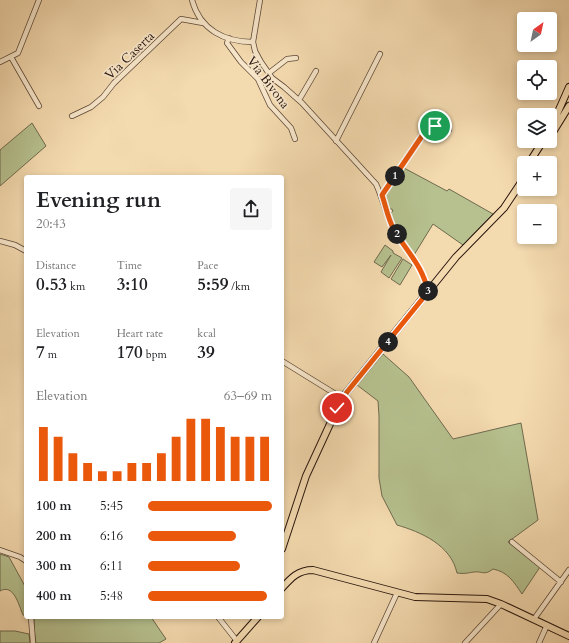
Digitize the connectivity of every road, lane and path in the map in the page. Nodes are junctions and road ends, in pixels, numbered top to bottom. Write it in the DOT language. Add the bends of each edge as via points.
graph roads {
  1 [pos="39,0"];
  2 [pos="192,0"];
  3 [pos="260,0"];
  4 [pos="203,23"];
  5 [pos="229,38"];
  6 [pos="254,42"];
  7 [pos="380,54"];
  8 [pos="11,57"];
  9 [pos="296,58"];
  10 [pos="0,62"];
  11 [pos="316,71"];
  12 [pos="269,73"];
  13 [pos="569,87"];
  14 [pos="299,100"];
  15 [pos="39,106"];
  16 [pos="569,106"];
  17 [pos="557,114"];
  18 [pos="72,116"];
  19 [pos="557,126"];
  20 [pos="449,130"];
  21 [pos="295,139"];
  22 [pos="336,141"];
  23 [pos="517,184"];
  24 [pos="517,188"];
  25 [pos="382,195"];
  26 [pos="499,214"];
  27 [pos="0,241"];
  28 [pos="24,250"];
  29 [pos="428,292"];
  30 [pos="284,362"];
  31 [pos="342,398"];
  32 [pos="512,542"];
  33 [pos="284,543"];
  34 [pos="0,550"];
  35 [pos="24,560"];
  36 [pos="569,570"];
  37 [pos="561,582"];
  38 [pos="284,586"];
  39 [pos="398,592"];
  40 [pos="502,604"];
  41 [pos="31,619"];
  42 [pos="219,619"];
  43 [pos="254,619"];
  44 [pos="256,619"];
  45 [pos="534,619"];
  46 [pos="547,625"];
  47 [pos="250,627"];
  48 [pos="569,636"];
  49 [pos="236,642"];
  50 [pos="33,643"];
  51 [pos="374,643"];
  52 [pos="465,643"];
  53 [pos="539,643"];
  1 -- 8 [label="street" via="18,53"];
  2 -- 4 [label="street"];
  3 -- 6 [label="street"];
  4 -- 5 [label="street" via="216,34"];
  4 -- 18 [label="street, Via Caserta" via="181,19 91,107"];
  5 -- 6 [label="street"];
  5 -- 21 [label="street, Via Bivona" via="227,43 258,80 270,105 291,128"];
  6 -- 12 [label="street" via="255,51"];
  7 -- 22 [label="street"];
  8 -- 10 [label="street"];
  8 -- 15 [label="street"];
  9 -- 12 [label="street" via="287,59"];
  11 -- 14 [label="street"];
  12 -- 14 [label="street"];
  13 -- 17 [label="main road"];
  14 -- 22 [label="street"];
  16 -- 19 [label="main road"];
  20 -- 25 [label="street" via="440,125 435,126 422,136"];
  22 -- 25 [label="street" via="373,180"];
  23 -- 26 [label="main road"];
  24 -- 26 [label="main road"];
  25 -- 29 [label="street" via="393,228 413,256 426,280"];
  26 -- 29 [label="main road" via="456,257"];
  27 -- 28 [label="street"];
  29 -- 31 [label="main road"];
  30 -- 31 [label="street"];
  31 -- 33 [label="main road" via="306,476"];
  32 -- 37 [label="street"];
  34 -- 35 [label="street"];
  36 -- 37 [label="street"];
  37 -- 45 [label="street"];
  38 -- 39 [label="main road" via="297,573 313,570"];
  39 -- 40 [label="main road" via="423,598 487,598"];
  39 -- 51 [label="street"];
  40 -- 45 [label="main road"];
  40 -- 52 [label="street"];
  41 -- 50 [label="street"];
  42 -- 49 [label="street"];
  43 -- 47 [label="main road"];
  44 -- 47 [label="main road"];
  45 -- 46 [label="main road"];
  46 -- 48 [label="main road"];
  46 -- 53 [label="street"];
  47 -- 49 [label="main road"];
}
